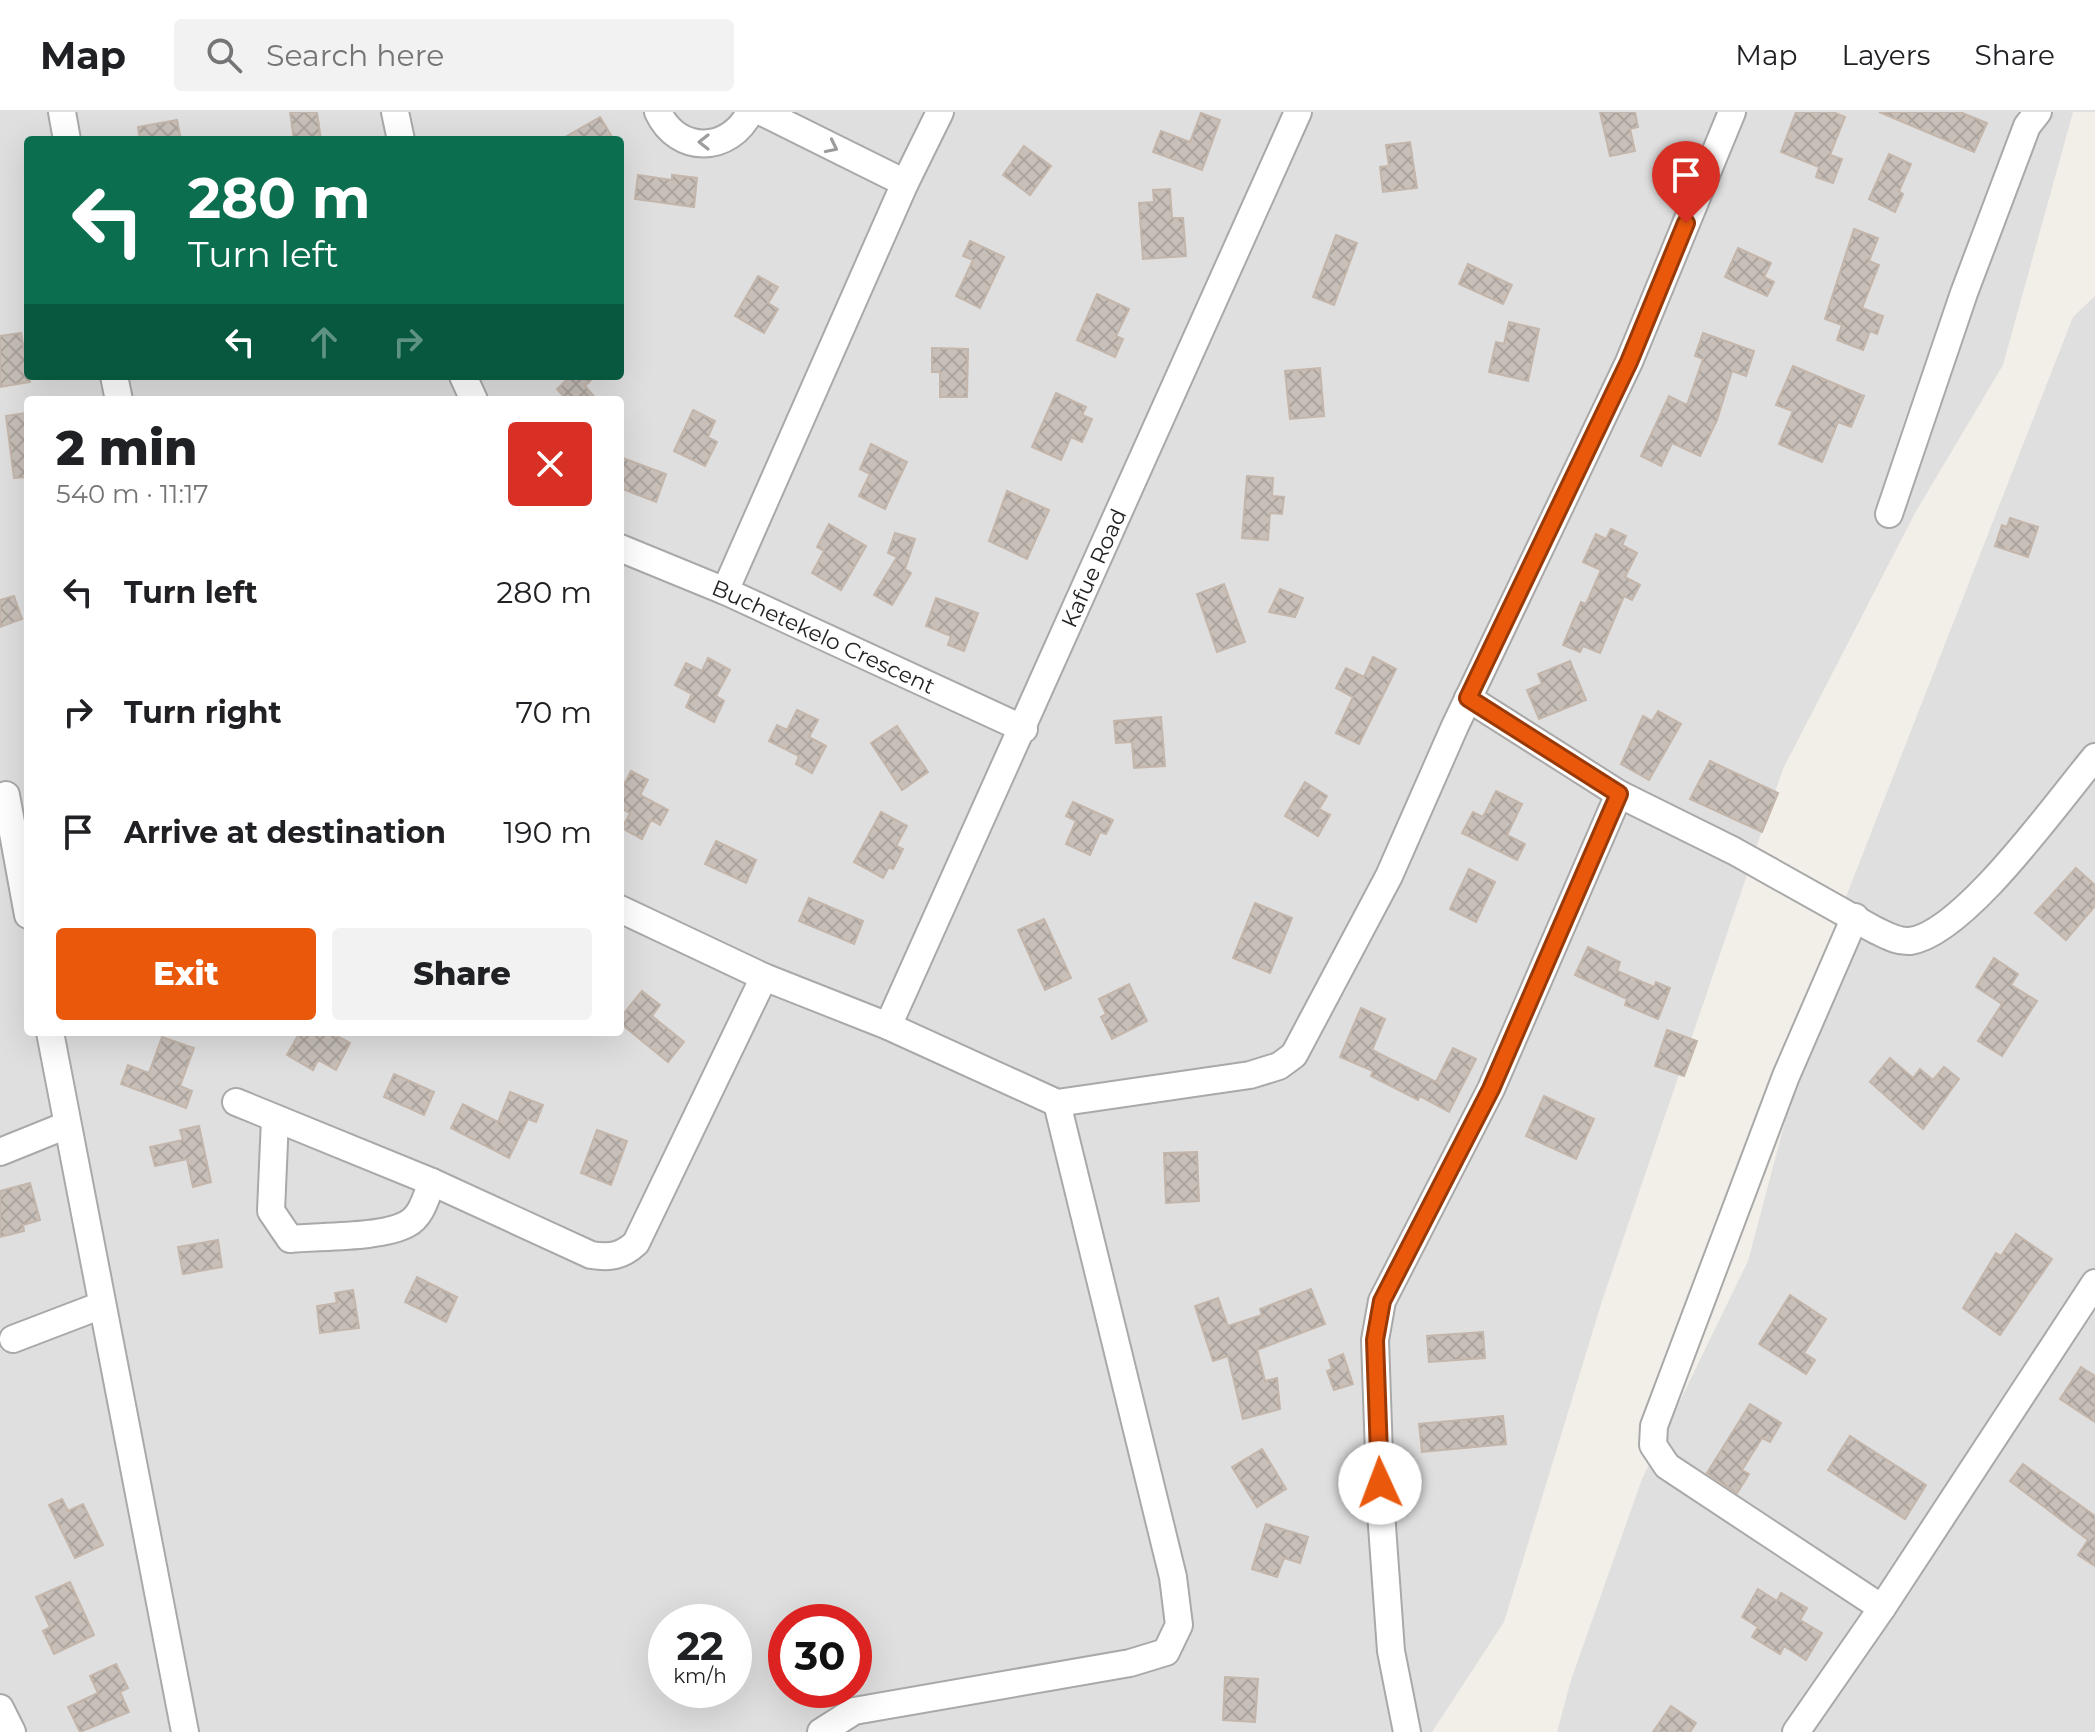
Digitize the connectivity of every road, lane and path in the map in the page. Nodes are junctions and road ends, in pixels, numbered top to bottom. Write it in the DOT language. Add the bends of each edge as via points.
graph roads {
  1 [pos="62,112"];
  2 [pos="395,112"];
  3 [pos="658,112"];
  4 [pos="750,112"];
  5 [pos="762,112"];
  6 [pos="940,112"];
  7 [pos="1298,112"];
  8 [pos="1732,112"];
  9 [pos="2038,112"];
  10 [pos="66,136"];
  11 [pos="400,136"];
  12 [pos="905,183"];
  13 [pos="1889,514"];
  14 [pos="624,550"];
  15 [pos="725,591"];
  16 [pos="1468,698"];
  17 [pos="1024,729"];
  18 [pos="2095,757"];
  19 [pos="11,794"];
  20 [pos="1619,794"];
  21 [pos="24,887"];
  22 [pos="624,911"];
  23 [pos="1855,917"];
  24 [pos="764,977"];
  25 [pos="888,1026"];
  26 [pos="51,1036"];
  27 [pos="236,1102"];
  28 [pos="1057,1103"];
  29 [pos="275,1119"];
  30 [pos="67,1125"];
  31 [pos="0,1152"];
  32 [pos="432,1182"];
  33 [pos="2095,1283"];
  34 [pos="102,1305"];
  35 [pos="13,1339"];
  36 [pos="1882,1608"];
  37 [pos="0,1708"];
  38 [pos="12,1732"];
  39 [pos="185,1732"];
  40 [pos="821,1732"];
  41 [pos="1407,1732"];
  42 [pos="1796,1732"];
  1 -- 10 [label="street"];
  2 -- 11 [label="street"];
  4 -- 3 [label="street, one-way" via="743,127 725,141 703,145 682,140"];
  5 -- 12 [label="street, one-way"];
  6 -- 12 [label="street"];
  7 -- 17 [label="street, Kafue Road"];
  8 -- 16 [label="street" via="1629,362"];
  9 -- 13 [label="street" via="2027,126 1964,293"];
  12 -- 15 [label="street"];
  14 -- 15 [label="street, Buchetekelo Crescent"];
  15 -- 17 [label="street, Buchetekelo Crescent"];
  16 -- 20 [label="street"];
  16 -- 28 [label="street" via="1389,876 1294,1055 1250,1075"];
  17 -- 25 [label="street, Kafue Road"];
  18 -- 23 [label="street" via="1977,898 1941,929 1911,941 1898,940"];
  19 -- 21 [label="street"];
  20 -- 23 [label="street"];
  20 -- 41 [label="street" via="1491,1089 1382,1301 1375,1340 1381,1512 1391,1651"];
  22 -- 24 [label="street"];
  23 -- 36 [label="street" via="1786,1076 1654,1426 1653,1445 1667,1466"];
  24 -- 25 [label="street"];
  24 -- 32 [label="street" via="636,1243 624,1254 591,1255"];
  25 -- 28 [label="street"];
  26 -- 30 [label="street"];
  27 -- 29 [label="street"];
  28 -- 40 [label="street" via="1173,1577 1179,1625 1166,1652 1130,1663 854,1711"];
  29 -- 32 [label="street"];
  29 -- 32 [label="street" via="271,1211 290,1239 409,1223"];
  30 -- 31 [label="street"];
  30 -- 34 [label="street"];
  33 -- 36 [label="street"];
  34 -- 35 [label="street"];
  34 -- 39 [label="street"];
  36 -- 42 [label="street"];
  37 -- 38 [label="street"];
}
